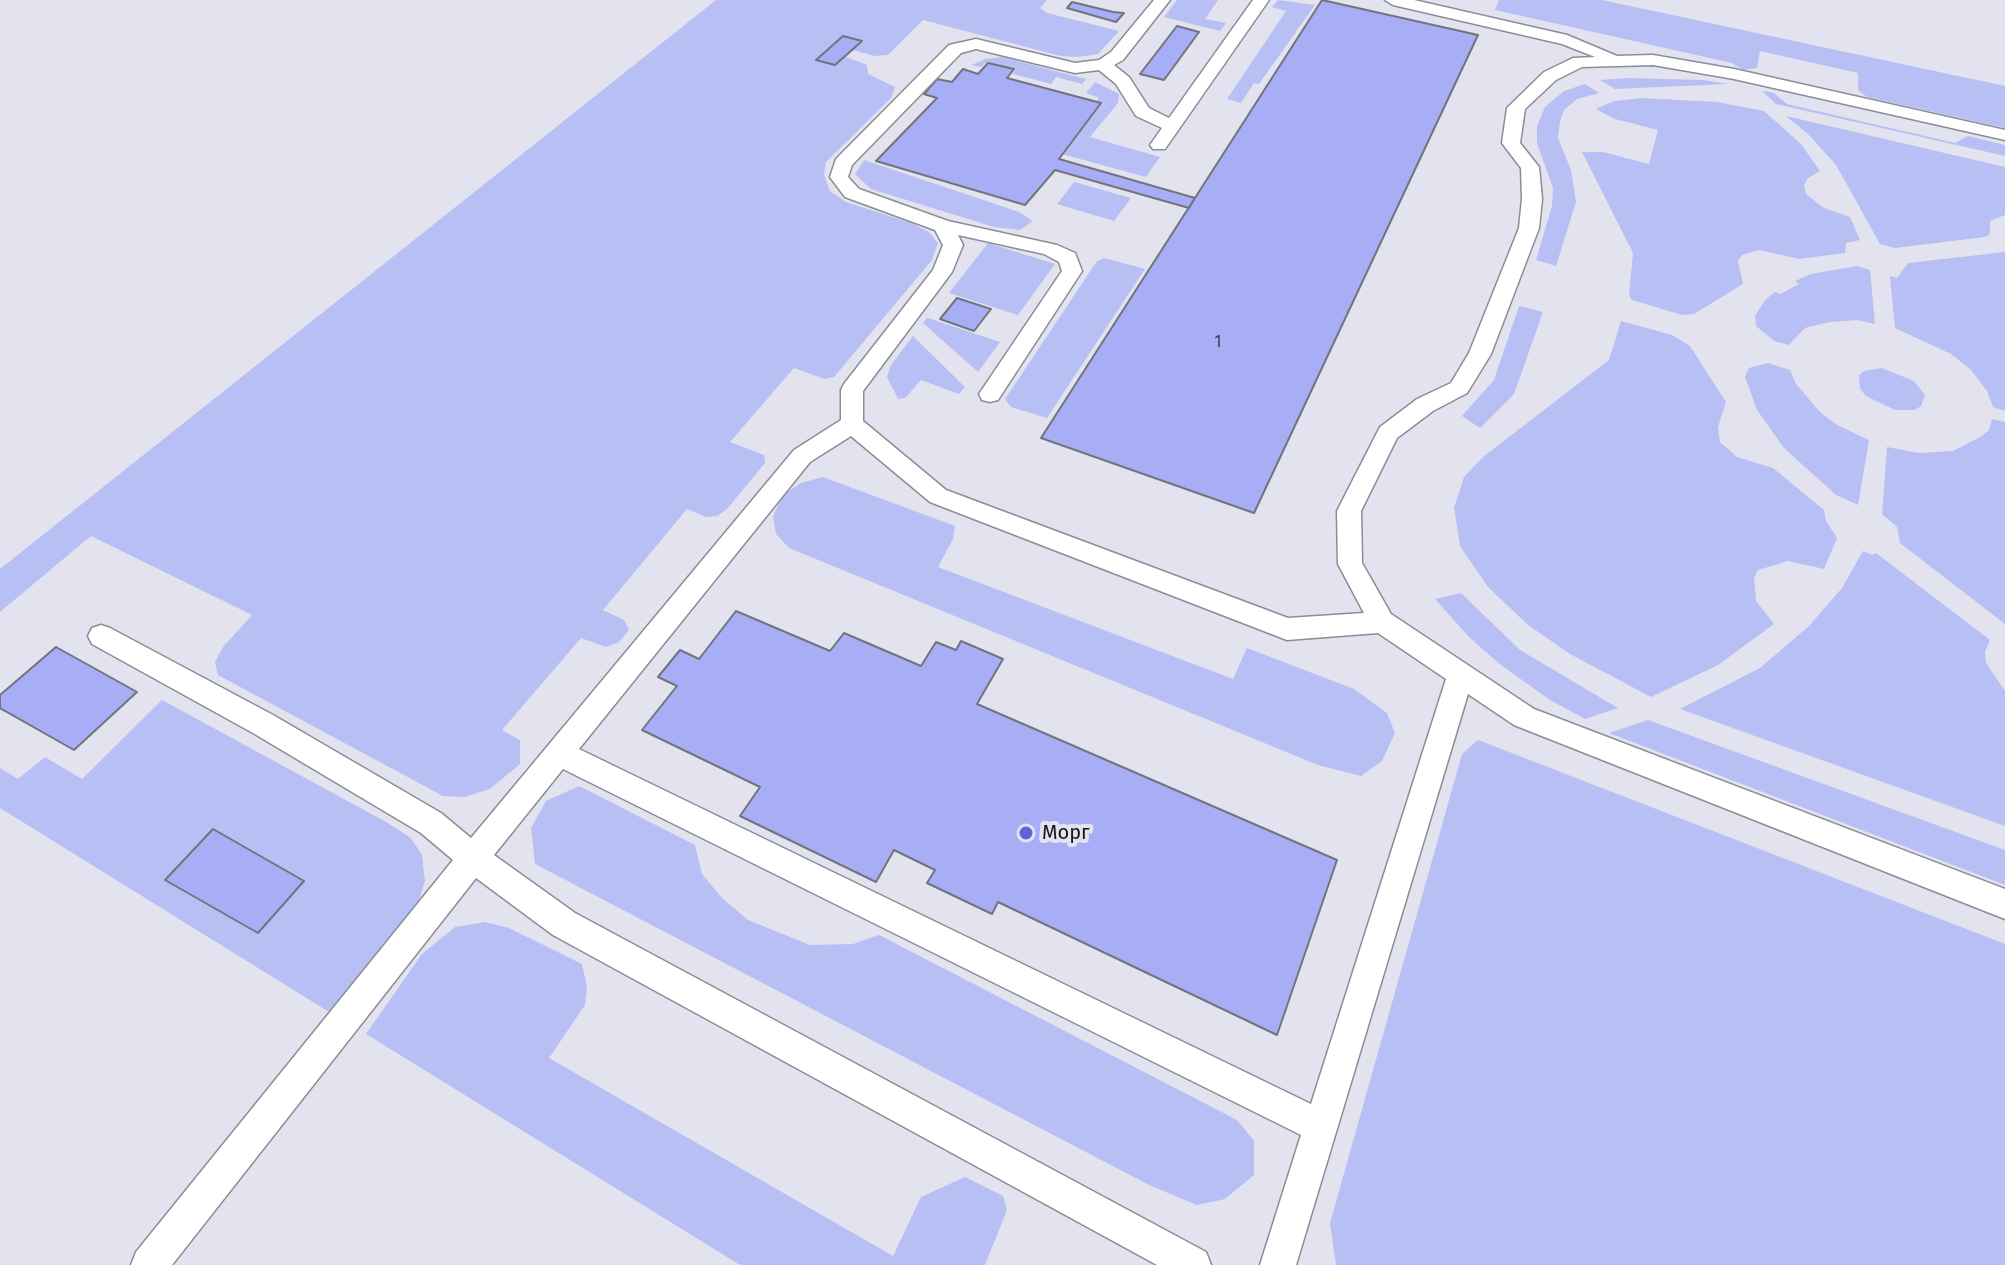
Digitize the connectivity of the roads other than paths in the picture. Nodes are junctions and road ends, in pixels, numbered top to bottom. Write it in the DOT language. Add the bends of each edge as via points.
graph roads {
  1 [pos="1162,0"];
  2 [pos="1261,0"];
  3 [pos="1393,0"];
  4 [pos="1620,60"];
  5 [pos="1103,64"];
  6 [pos="1172,126"];
  7 [pos="2005,135"];
  8 [pos="1159,145"];
  9 [pos="943,226"];
  10 [pos="990,394"];
  11 [pos="852,424"];
  12 [pos="1382,622"];
  13 [pos="101,636"];
  14 [pos="1461,675"];
  15 [pos="559,753"];
  16 [pos="473,858"];
  17 [pos="2005,904"];
  18 [pos="1321,1127"];
  19 [pos="149,1265"];
  20 [pos="1193,1265"];
  21 [pos="1278,1265"];
  1 -- 5 [label="lane" via="1117,56"];
  2 -- 6 [label="lane"];
  3 -- 4 [label="lane" via="1567,40"];
  4 -- 7 [label="lane" via="1653,60 1734,74"];
  4 -- 12 [label="lane" via="1579,62 1550,76 1516,108 1511,143 1530,167 1529,228 1480,354 1459,388 1388,433 1349,511 1350,564"];
  5 -- 6 [label="lane" via="1123,81 1142,112"];
  5 -- 9 [label="lane" via="1075,68 976,44 955,49 843,163 839,177 852,193"];
  6 -- 8 [label="lane"];
  9 -- 10 [label="lane" via="1050,249 1068,258 1072,271"];
  9 -- 11 [label="lane" via="953,245 942,272 852,390"];
  11 -- 12 [label="lane" via="938,496 1287,629"];
  11 -- 15 [label="lane" via="802,456"];
  12 -- 14 [label="lane"];
  13 -- 16 [label="lane" via="431,823"];
  14 -- 17 [label="lane" via="1524,717"];
  14 -- 18 [label="lane"];
  15 -- 16 [label="lane"];
  15 -- 18 [label="lane"];
  16 -- 19 [label="lane"];
  16 -- 20 [label="lane" via="564,924"];
  18 -- 21 [label="lane"];
}
